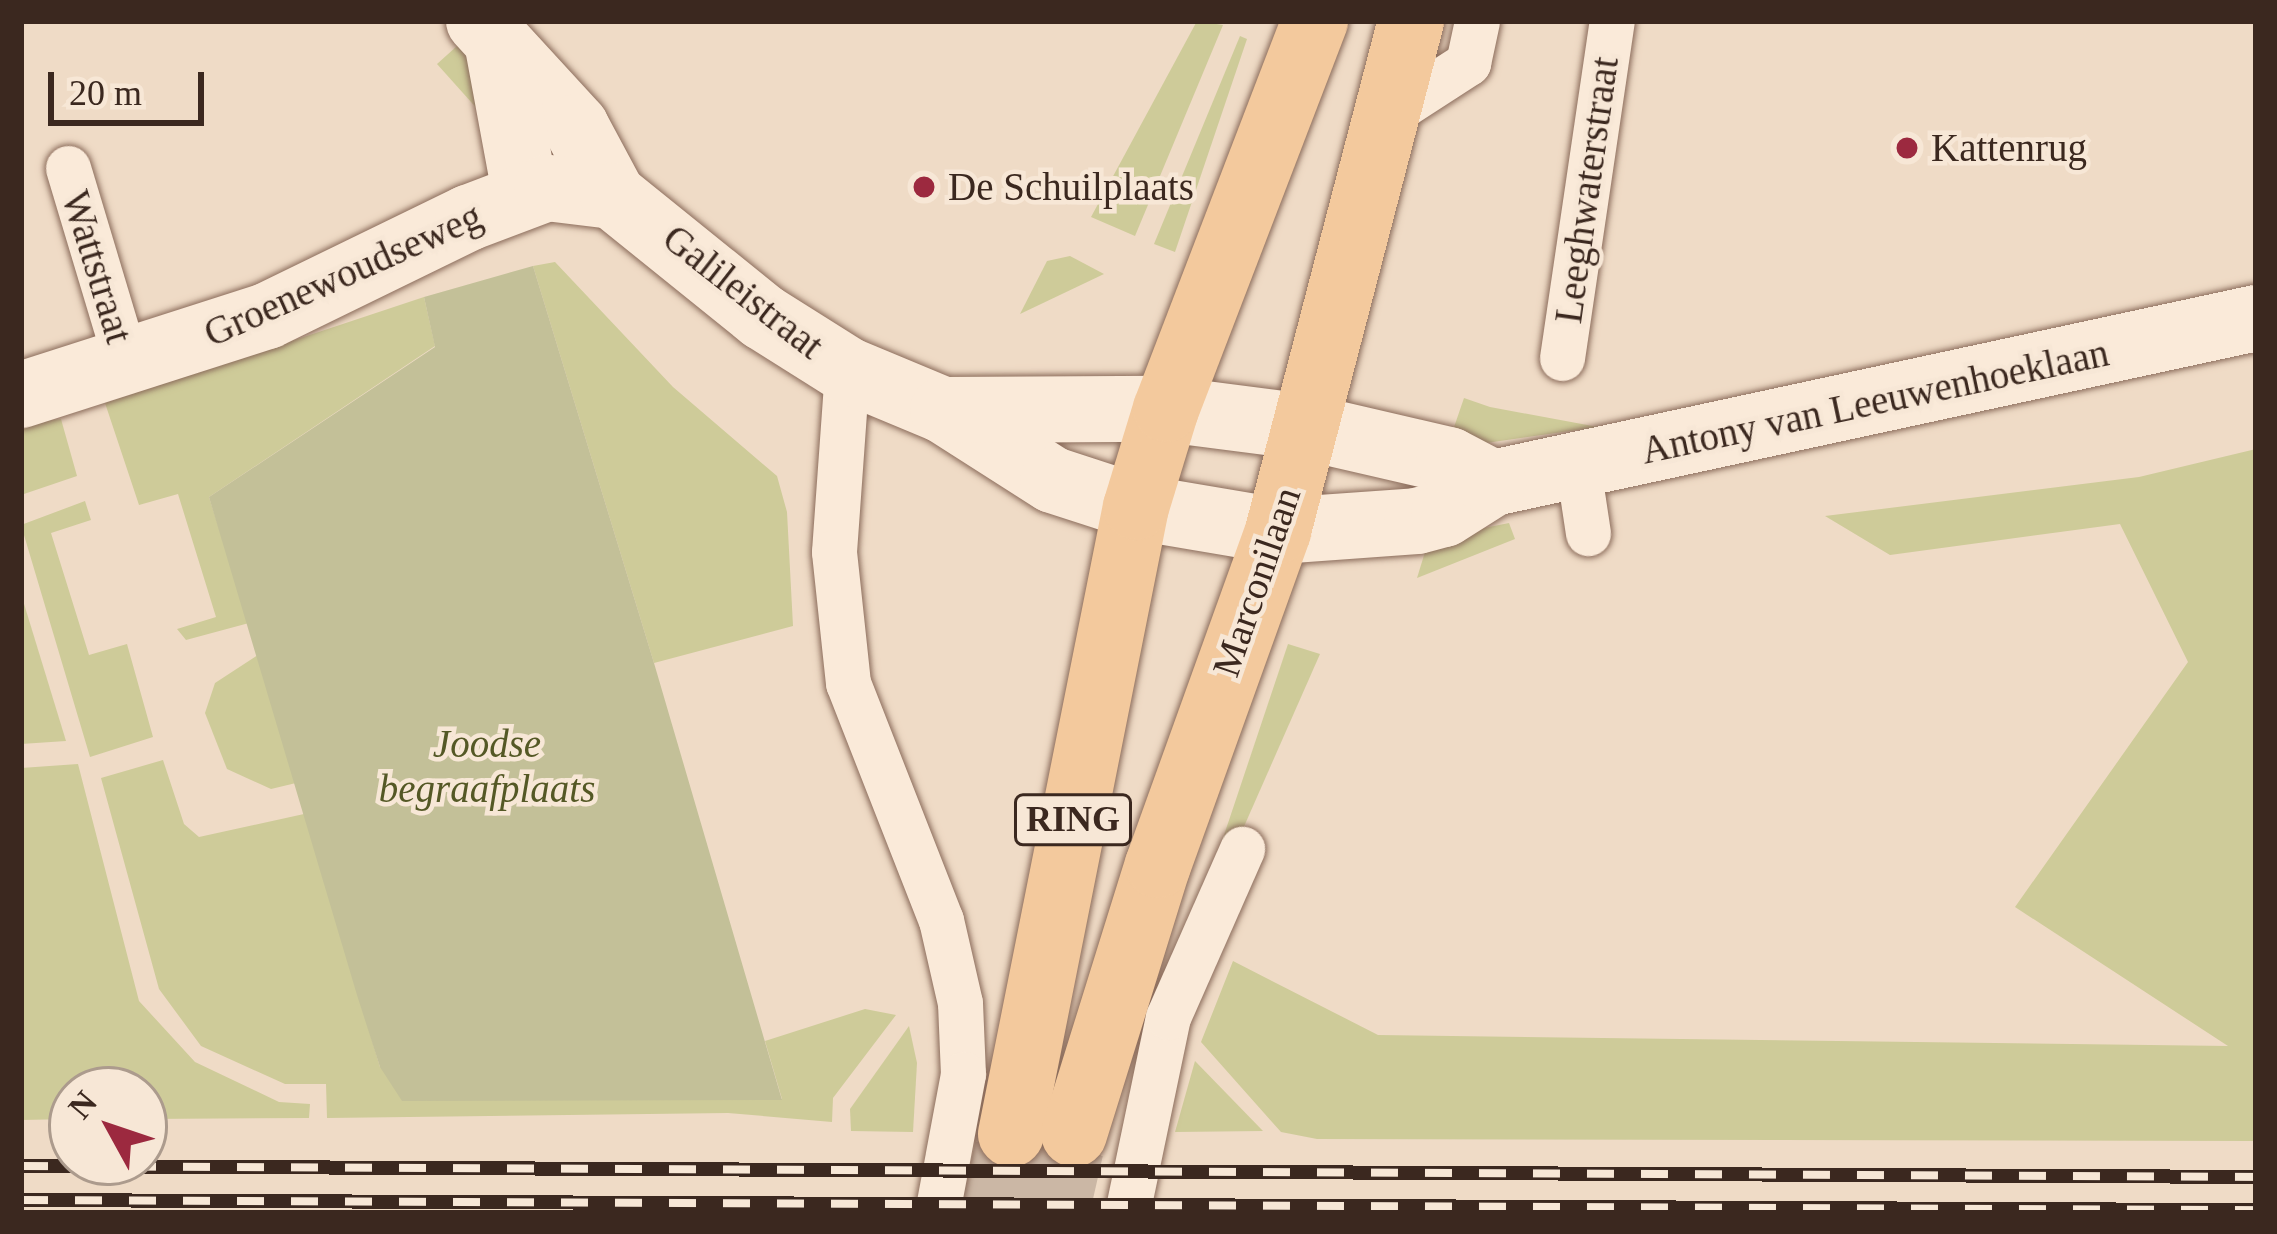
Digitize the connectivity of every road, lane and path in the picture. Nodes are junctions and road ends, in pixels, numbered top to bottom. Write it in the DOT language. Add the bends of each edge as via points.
graph roads {
  1 [pos="1315,21"];
  2 [pos="1411,21"];
  3 [pos="1477,21"];
  4 [pos="1612,21"];
  5 [pos="499,28"];
  6 [pos="1386,116"];
  7 [pos="68,168"];
  8 [pos="525,192"];
  9 [pos="613,196"];
  10 [pos="2256,318"];
  11 [pos="1562,358"];
  12 [pos="127,365"];
  13 [pos="847,370"];
  14 [pos="21,395"];
  15 [pos="1166,409"];
  16 [pos="943,410"];
  17 [pos="1306,427"];
  18 [pos="1578,467"];
  19 [pos="1493,483"];
  20 [pos="1136,507"];
  21 [pos="1278,531"];
  22 [pos="1588,533"];
  23 [pos="1242,850"];
  24 [pos="1158,865"];
  25 [pos="1209,918"];
  26 [pos="1011,1134"];
  27 [pos="1075,1134"];
  28 [pos="937,1213"];
  29 [pos="1126,1213"];
  1 -- 15 [label="main road, RING"];
  2 -- 6 [label="main road, Marconilaan / RING"];
  3 -- 6 [label="street" via="1468,63"];
  4 -- 11 [label="street, Leeghwaterstraat"];
  5 -- 8 [label="street, Galileistraat"];
  5 -- 9 [label="street, Galileistraat" via="576,127"];
  6 -- 17 [label="main road, Marconilaan / RING"];
  7 -- 12 [label="street, Wattstraat"];
  8 -- 9 [label="street"];
  8 -- 12 [label="street, Groenewoudseweg" via="267,316"];
  9 -- 13 [label="street, Galileistraat" via="763,316"];
  10 -- 18 [label="street, Antony van Leeuwenhoeklaan"];
  12 -- 14 [label="street, Groenewoudseweg"];
  13 -- 16 [label="street, Galileistraat"];
  13 -- 28 [label="street" via="834,552 848,683 955,965 963,1074"];
  15 -- 16 [label="street, Galileistraat"];
  15 -- 17 [label="street, Galileistraat"];
  15 -- 20 [label="main road, RING"];
  16 -- 20 [label="street, Galileistraat" via="1054,480"];
  17 -- 19 [label="street" via="1449,460"];
  17 -- 21 [label="main road, Marconilaan / RING"];
  18 -- 19 [label="street, Antony van Leeuwenhoeklaan"];
  18 -- 22 [label="street"];
  19 -- 21 [label="street, Antony van Leeuwenhoeklaan" via="1417,521"];
  20 -- 21 [label="street, Galileistraat"];
  20 -- 26 [label="main road, RING"];
  21 -- 24 [label="main road, Marconilaan / RING"];
  23 -- 25 [label="street"];
  24 -- 25 [label="street"];
  24 -- 27 [label="main road, Marconilaan / RING"];
  25 -- 29 [label="street" via="1168,1017"];
}
